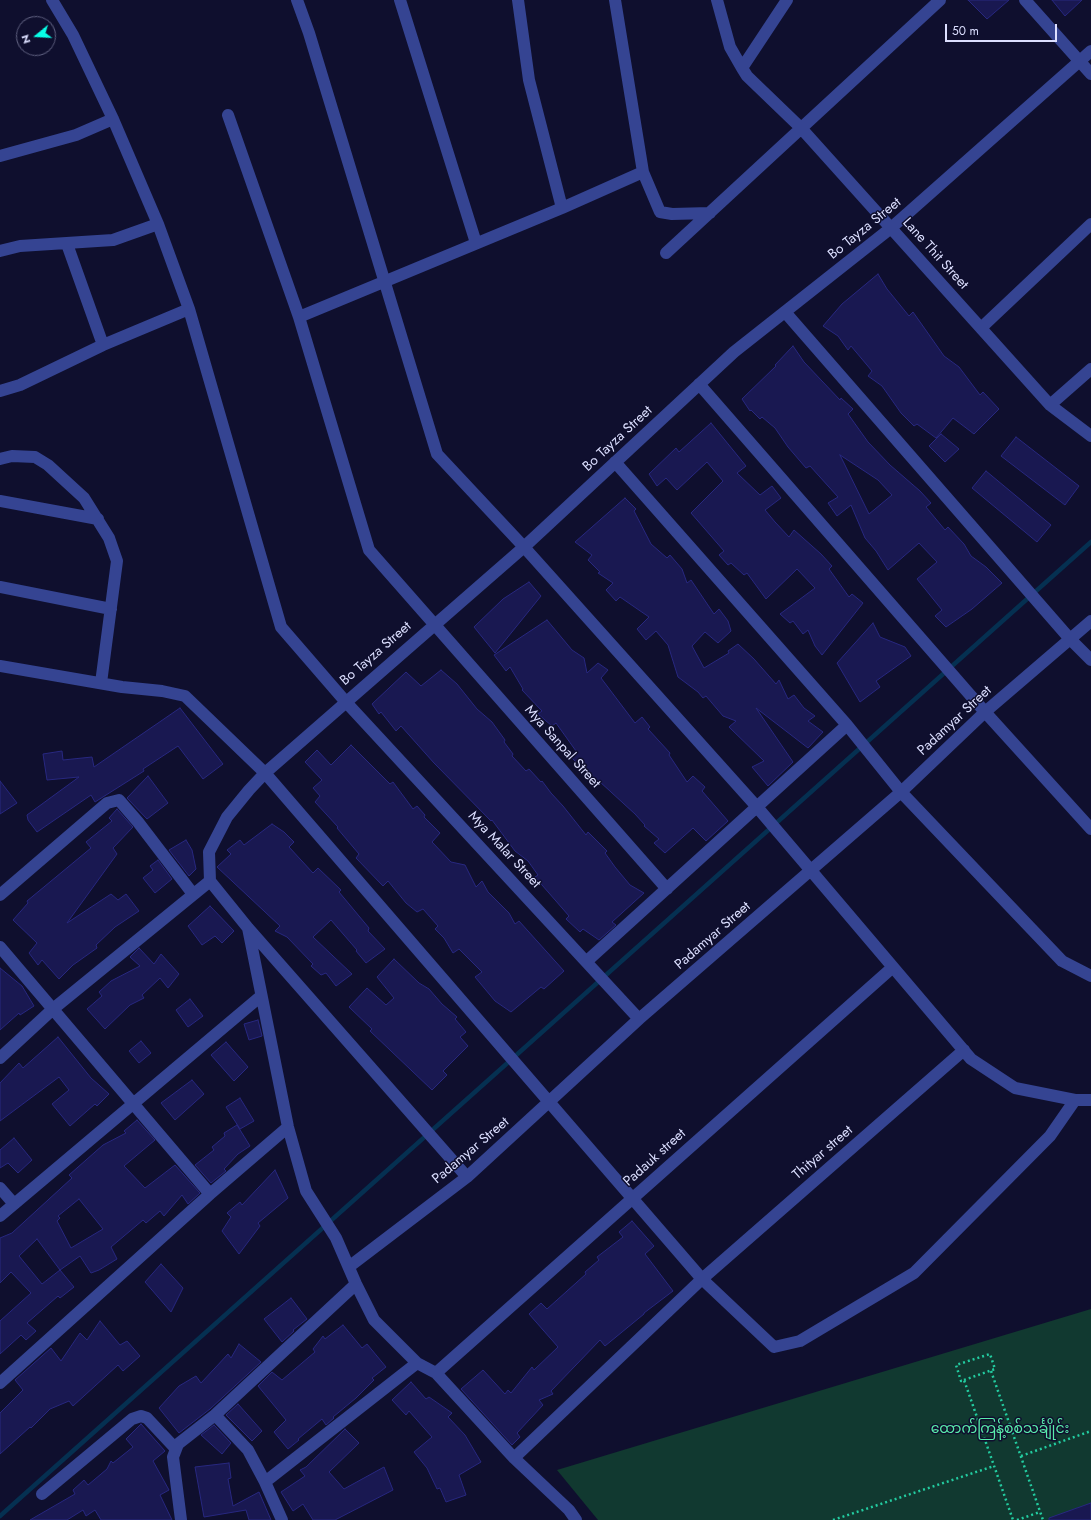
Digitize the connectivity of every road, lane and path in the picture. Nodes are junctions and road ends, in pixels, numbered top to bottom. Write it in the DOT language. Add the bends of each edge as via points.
graph roads {
  1 [pos="52,0"];
  2 [pos="296,0"];
  3 [pos="400,0"];
  4 [pos="518,0"];
  5 [pos="614,0"];
  6 [pos="717,0"];
  7 [pos="787,0"];
  8 [pos="940,0"];
  9 [pos="1025,0"];
  10 [pos="1091,51"];
  11 [pos="1080,61"];
  12 [pos="742,68"];
  13 [pos="1091,74"];
  14 [pos="228,116"];
  15 [pos="113,119"];
  16 [pos="801,128"];
  17 [pos="0,156"];
  18 [pos="643,172"];
  19 [pos="562,208"];
  20 [pos="710,213"];
  21 [pos="158,224"];
  22 [pos="1091,224"];
  23 [pos="891,228"];
  24 [pos="67,244"];
  25 [pos="476,244"];
  26 [pos="0,250"];
  27 [pos="666,253"];
  28 [pos="385,281"];
  29 [pos="189,309"];
  30 [pos="785,312"];
  31 [pos="299,317"];
  32 [pos="981,328"];
  33 [pos="102,345"];
  34 [pos="1091,369"];
  35 [pos="699,384"];
  36 [pos="0,391"];
  37 [pos="1050,405"];
  38 [pos="1091,436"];
  39 [pos="0,459"];
  40 [pos="615,462"];
  41 [pos="0,501"];
  42 [pos="98,519"];
  43 [pos="524,547"];
  44 [pos="0,587"];
  45 [pos="111,610"];
  46 [pos="1091,621"];
  47 [pos="434,625"];
  48 [pos="1070,639"];
  49 [pos="1091,660"];
  50 [pos="0,666"];
  51 [pos="101,683"];
  52 [pos="345,701"];
  53 [pos="985,712"];
  54 [pos="847,725"];
  55 [pos="264,773"];
  56 [pos="901,792"];
  57 [pos="756,807"];
  58 [pos="1091,829"];
  59 [pos="810,872"];
  60 [pos="210,881"];
  61 [pos="667,889"];
  62 [pos="194,894"];
  63 [pos="0,895"];
  64 [pos="248,928"];
  65 [pos="0,947"];
  66 [pos="588,961"];
  67 [pos="894,966"];
  68 [pos="1091,976"];
  69 [pos="261,996"];
  70 [pos="53,1010"];
  71 [pos="640,1020"];
  72 [pos="964,1050"];
  73 [pos="0,1058"];
  74 [pos="1075,1100"];
  75 [pos="1091,1100"];
  76 [pos="550,1102"];
  77 [pos="134,1103"];
  78 [pos="288,1127"];
  79 [pos="467,1177"];
  80 [pos="0,1188"];
  81 [pos="210,1194"];
  82 [pos="633,1198"];
  83 [pos="14,1204"];
  84 [pos="0,1216"];
  85 [pos="350,1266"];
  86 [pos="702,1279"];
  87 [pos="356,1284"];
  88 [pos="417,1363"];
  89 [pos="991,1370"];
  90 [pos="436,1373"];
  91 [pos="964,1380"];
  92 [pos="0,1383"];
  93 [pos="215,1415"];
  94 [pos="1091,1431"];
  95 [pos="176,1448"];
  96 [pos="1021,1456"];
  97 [pos="514,1458"];
  98 [pos="994,1466"];
  99 [pos="266,1482"];
  100 [pos="42,1494"];
  101 [pos="1040,1512"];
  102 [pos="180,1519"];
  103 [pos="282,1520"];
  104 [pos="576,1520"];
  105 [pos="833,1520"];
  106 [pos="1013,1520"];
  107 [pos="1017,1520"];
  108 [pos="1043,1520"];
  1 -- 15 [label="street, Mya Malar Street" via="73,35"];
  2 -- 28 [label="street" via="309,33"];
  3 -- 25 [label="street"];
  4 -- 19 [label="street" via="529,80"];
  5 -- 18 [label="street"];
  6 -- 12 [label="street, Lane Thit Street" via="730,47"];
  7 -- 12 [label="street"];
  8 -- 16 [label="street"];
  9 -- 11 [label="street"];
  10 -- 11 [label="street, Bo Tayza Street"];
  11 -- 13 [label="street"];
  11 -- 23 [label="street, Bo Tayza Street"];
  12 -- 16 [label="street, Lane Thit Street" via="759,89"];
  14 -- 31 [label="street, Mya Sanpal Street"];
  15 -- 17 [label="street" via="76,135"];
  15 -- 21 [label="street, Mya Malar Street"];
  16 -- 20 [label="street"];
  16 -- 23 [label="street, Lane Thit Street"];
  18 -- 19 [label="street"];
  18 -- 20 [label="street" via="660,212"];
  19 -- 25 [label="street"];
  20 -- 27 [label="street"];
  21 -- 24 [label="street" via="113,240"];
  21 -- 29 [label="street, Mya Malar Street"];
  22 -- 32 [label="street"];
  23 -- 30 [label="street, Bo Tayza Street"];
  23 -- 32 [label="street, Lane Thit Street"];
  24 -- 26 [label="street" via="20,246"];
  24 -- 33 [label="street"];
  25 -- 28 [label="street"];
  28 -- 31 [label="street"];
  28 -- 43 [label="street" via="437,454"];
  29 -- 33 [label="street"];
  29 -- 52 [label="street, Mya Malar Street" via="281,627"];
  30 -- 35 [label="street, Bo Tayza Street" via="734,352"];
  30 -- 48 [label="street"];
  31 -- 47 [label="street, Mya Sanpal Street" via="369,550"];
  32 -- 37 [label="street, Lane Thit Street"];
  33 -- 36 [label="street" via="20,385"];
  34 -- 37 [label="street"];
  35 -- 40 [label="street, Bo Tayza Street"];
  35 -- 53 [label="street"];
  37 -- 38 [label="street, Lane Thit Street"];
  39 -- 42 [label="street" via="12,456 35,457 48,464 84,498"];
  40 -- 43 [label="street, Bo Tayza Street"];
  40 -- 54 [label="street"];
  41 -- 42 [label="street"];
  42 -- 45 [label="street" via="109,538 117,561"];
  43 -- 47 [label="street, Bo Tayza Street"];
  43 -- 57 [label="street"];
  44 -- 45 [label="street"];
  45 -- 51 [label="street"];
  46 -- 48 [label="street, Padamyar Street"];
  47 -- 52 [label="street, Bo Tayza Street"];
  47 -- 61 [label="street, Mya Sanpal Street"];
  48 -- 49 [label="street"];
  48 -- 53 [label="street, Padamyar Street"];
  50 -- 51 [label="street"];
  51 -- 55 [label="street" via="162,690 185,696"];
  52 -- 55 [label="street, Bo Tayza Street"];
  52 -- 66 [label="street, Mya Malar Street"];
  53 -- 56 [label="street, Padamyar Street"];
  53 -- 58 [label="street"];
  54 -- 56 [label="street"];
  54 -- 57 [label="street"];
  55 -- 60 [label="street, Bo Tayza Street" via="227,817 209,852"];
  55 -- 76 [label="street"];
  56 -- 59 [label="street, Padamyar Street"];
  56 -- 68 [label="street" via="1062,961"];
  57 -- 59 [label="street"];
  57 -- 61 [label="street"];
  59 -- 67 [label="street"];
  59 -- 71 [label="street, Padamyar Street"];
  60 -- 62 [label="street"];
  60 -- 64 [label="street"];
  61 -- 66 [label="street"];
  62 -- 63 [label="street" via="119,800 107,804"];
  62 -- 70 [label="street"];
  64 -- 69 [label="street"];
  64 -- 79 [label="street"];
  65 -- 70 [label="street"];
  66 -- 71 [label="street, Mya Malar Street"];
  67 -- 72 [label="street"];
  67 -- 82 [label="street, Padauk street"];
  69 -- 77 [label="street"];
  69 -- 78 [label="street"];
  70 -- 73 [label="street"];
  70 -- 77 [label="street"];
  71 -- 76 [label="street, Padamyar Street"];
  72 -- 74 [label="street" via="971,1059 1015,1088"];
  72 -- 86 [label="street, Thityar street"];
  74 -- 75 [label="street"];
  74 -- 86 [label="street" via="1050,1136 914,1273 800,1341 774,1347"];
  76 -- 79 [label="street, Padamyar Street"];
  76 -- 82 [label="street"];
  77 -- 81 [label="street"];
  77 -- 83 [label="street"];
  78 -- 81 [label="street"];
  78 -- 85 [label="street" via="306,1191 336,1238"];
  79 -- 85 [label="street, Padamyar Street"];
  80 -- 83 [label="street"];
  81 -- 92 [label="street"];
  82 -- 86 [label="street"];
  82 -- 90 [label="street, Padauk street"];
  83 -- 84 [label="street"];
  85 -- 87 [label="street"];
  86 -- 97 [label="street, Thityar street"];
  87 -- 88 [label="street" via="374,1320"];
  87 -- 93 [label="street"];
  88 -- 90 [label="street"];
  88 -- 99 [label="street"];
  89 -- 91 [label="path"];
  89 -- 91 [label="path" via="995,1369 990,1354 956,1366 961,1381"];
  89 -- 96 [label="path"];
  90 -- 97 [label="street"];
  91 -- 98 [label="path"];
  93 -- 95 [label="street"];
  93 -- 99 [label="street" via="248,1450"];
  94 -- 96 [label="path"];
  95 -- 100 [label="street" via="147,1418 141,1416 132,1419"];
  95 -- 102 [label="street" via="174,1457"];
  96 -- 101 [label="path"];
  97 -- 104 [label="street" via="569,1510"];
  98 -- 105 [label="path"];
  98 -- 106 [label="path"];
  99 -- 103 [label="street"];
  101 -- 107 [label="path"];
  101 -- 108 [label="path"];
}
